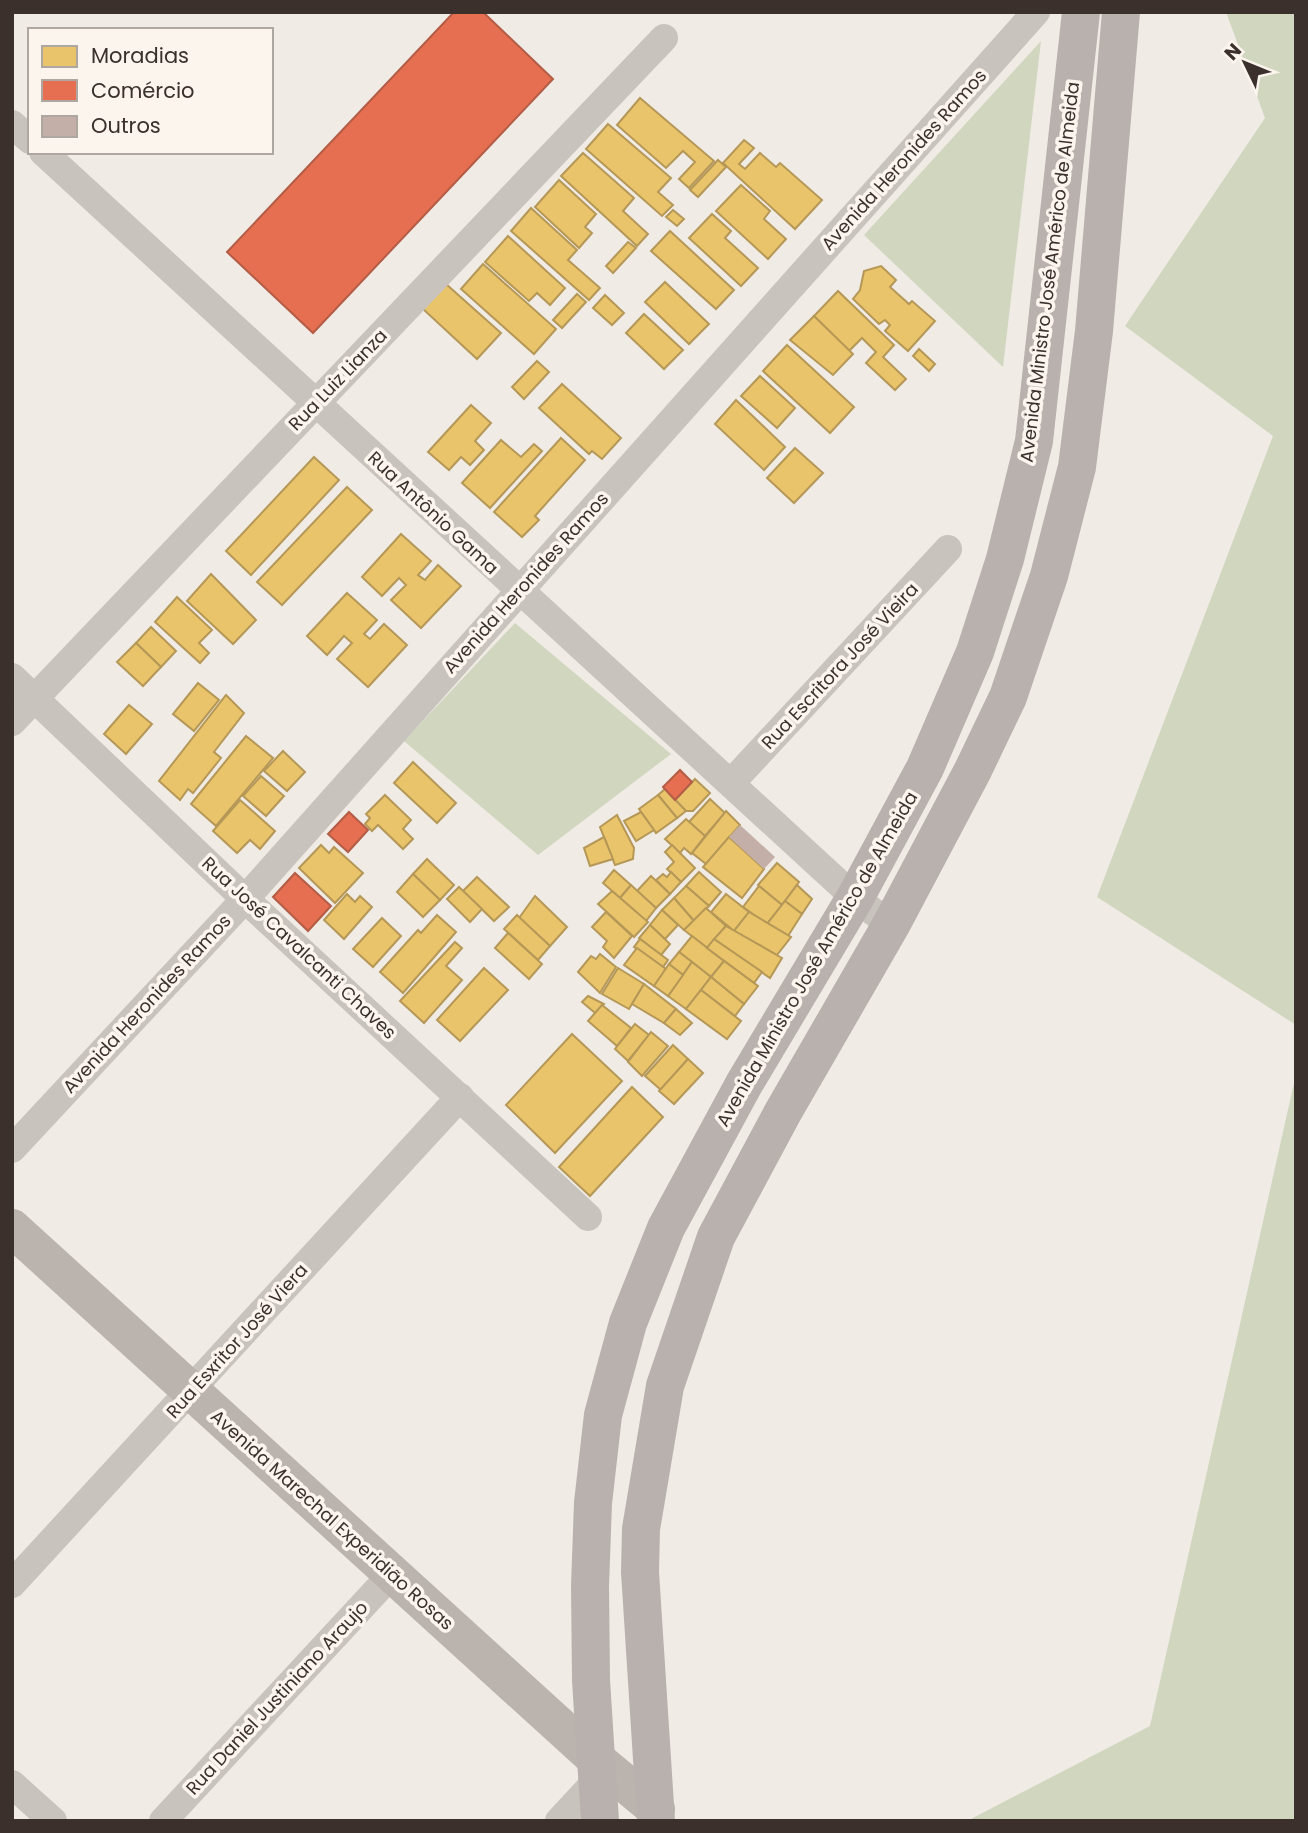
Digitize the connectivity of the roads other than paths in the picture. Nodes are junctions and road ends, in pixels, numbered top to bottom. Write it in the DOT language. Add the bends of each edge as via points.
graph roads {
  1 [pos="1036,12"];
  2 [pos="1081,12"];
  3 [pos="1121,12"];
  4 [pos="664,38"];
  5 [pos="12,124"];
  6 [pos="28,138"];
  7 [pos="45,154"];
  8 [pos="315,404"];
  9 [pos="948,549"];
  10 [pos="518,592"];
  11 [pos="12,677"];
  12 [pos="35,698"];
  13 [pos="12,722"];
  14 [pos="731,783"];
  15 [pos="855,898"];
  16 [pos="245,899"];
  17 [pos="891,925"];
  18 [pos="460,1097"];
  19 [pos="12,1149"];
  20 [pos="588,1217"];
  21 [pos="12,1228"];
  22 [pos="191,1392"];
  23 [pos="640,1572"];
  24 [pos="391,1574"];
  25 [pos="12,1584"];
  26 [pos="590,1586"];
  27 [pos="597,1771"];
  28 [pos="12,1784"];
  29 [pos="656,1815"];
  30 [pos="53,1821"];
  31 [pos="163,1821"];
  32 [pos="559,1821"];
  33 [pos="600,1821"];
  1 -- 10 [label="street, Avenida Heronides Ramos"];
  2 -- 15 [label="main road, Avenida Ministro José Américo de Almeida" via="1034,441 1005,559 975,652 925,768"];
  3 -- 17 [label="main road" via="1094,331 1071,491 1049,576 1008,697"];
  4 -- 8 [label="street, Rua Luiz Lianza"];
  5 -- 6 [label="street"];
  7 -- 8 [label="street, Rua Antônio Gama"];
  8 -- 10 [label="street, Rua Antônio Gama"];
  8 -- 12 [label="street, Rua Luiz Lianza"];
  9 -- 14 [label="street, Rua Escritora José Vieira"];
  10 -- 14 [label="street, Rua Antônio Gama"];
  10 -- 16 [label="street, Avenida Heronides Ramos"];
  11 -- 12 [label="street, Rua José Cavalcanti Chaves"];
  12 -- 13 [label="street, Rua Luiz Lianza"];
  12 -- 16 [label="street, Rua José Cavalcanti Chaves"];
  14 -- 15 [label="street, Rua Antônio Gama"];
  15 -- 17 [label="street, Rua Antônio Gama"];
  15 -- 26 [label="main road, Avenida Ministro José Américo de Almeida" via="744,1084 666,1228 628,1323 603,1415"];
  16 -- 18 [label="street, Rua José Cavalcanti Chaves"];
  16 -- 19 [label="street, Avenida Heronides Ramos"];
  17 -- 23 [label="main road" via="716,1237 665,1386 640,1528"];
  18 -- 20 [label="street, Rua José Cavalcanti Chaves"];
  18 -- 22 [label="street, Rua Esxritor José Viera"];
  21 -- 22 [label="main road, Avenida Marechal Experidião Rosas"];
  22 -- 24 [label="main road, Avenida Marechal Experidião Rosas"];
  22 -- 25 [label="street, Rua Esxritor José Viera"];
  23 -- 26 [label="main road" via="631,1588 617,1595"];
  23 -- 29 [label="main road"];
  24 -- 27 [label="main road, Avenida Marechal Experidião Rosas"];
  24 -- 31 [label="street, Rua Daniel Justiniano Araujo"];
  26 -- 27 [label="main road, Avenida Ministro José Américo de Almeida"];
  27 -- 29 [label="main road, Avenida Marechal Experidião Rosas"];
  27 -- 32 [label="street"];
  27 -- 33 [label="main road, Avenida Ministro José Américo de Almeida"];
  28 -- 30 [label="street"];
}
